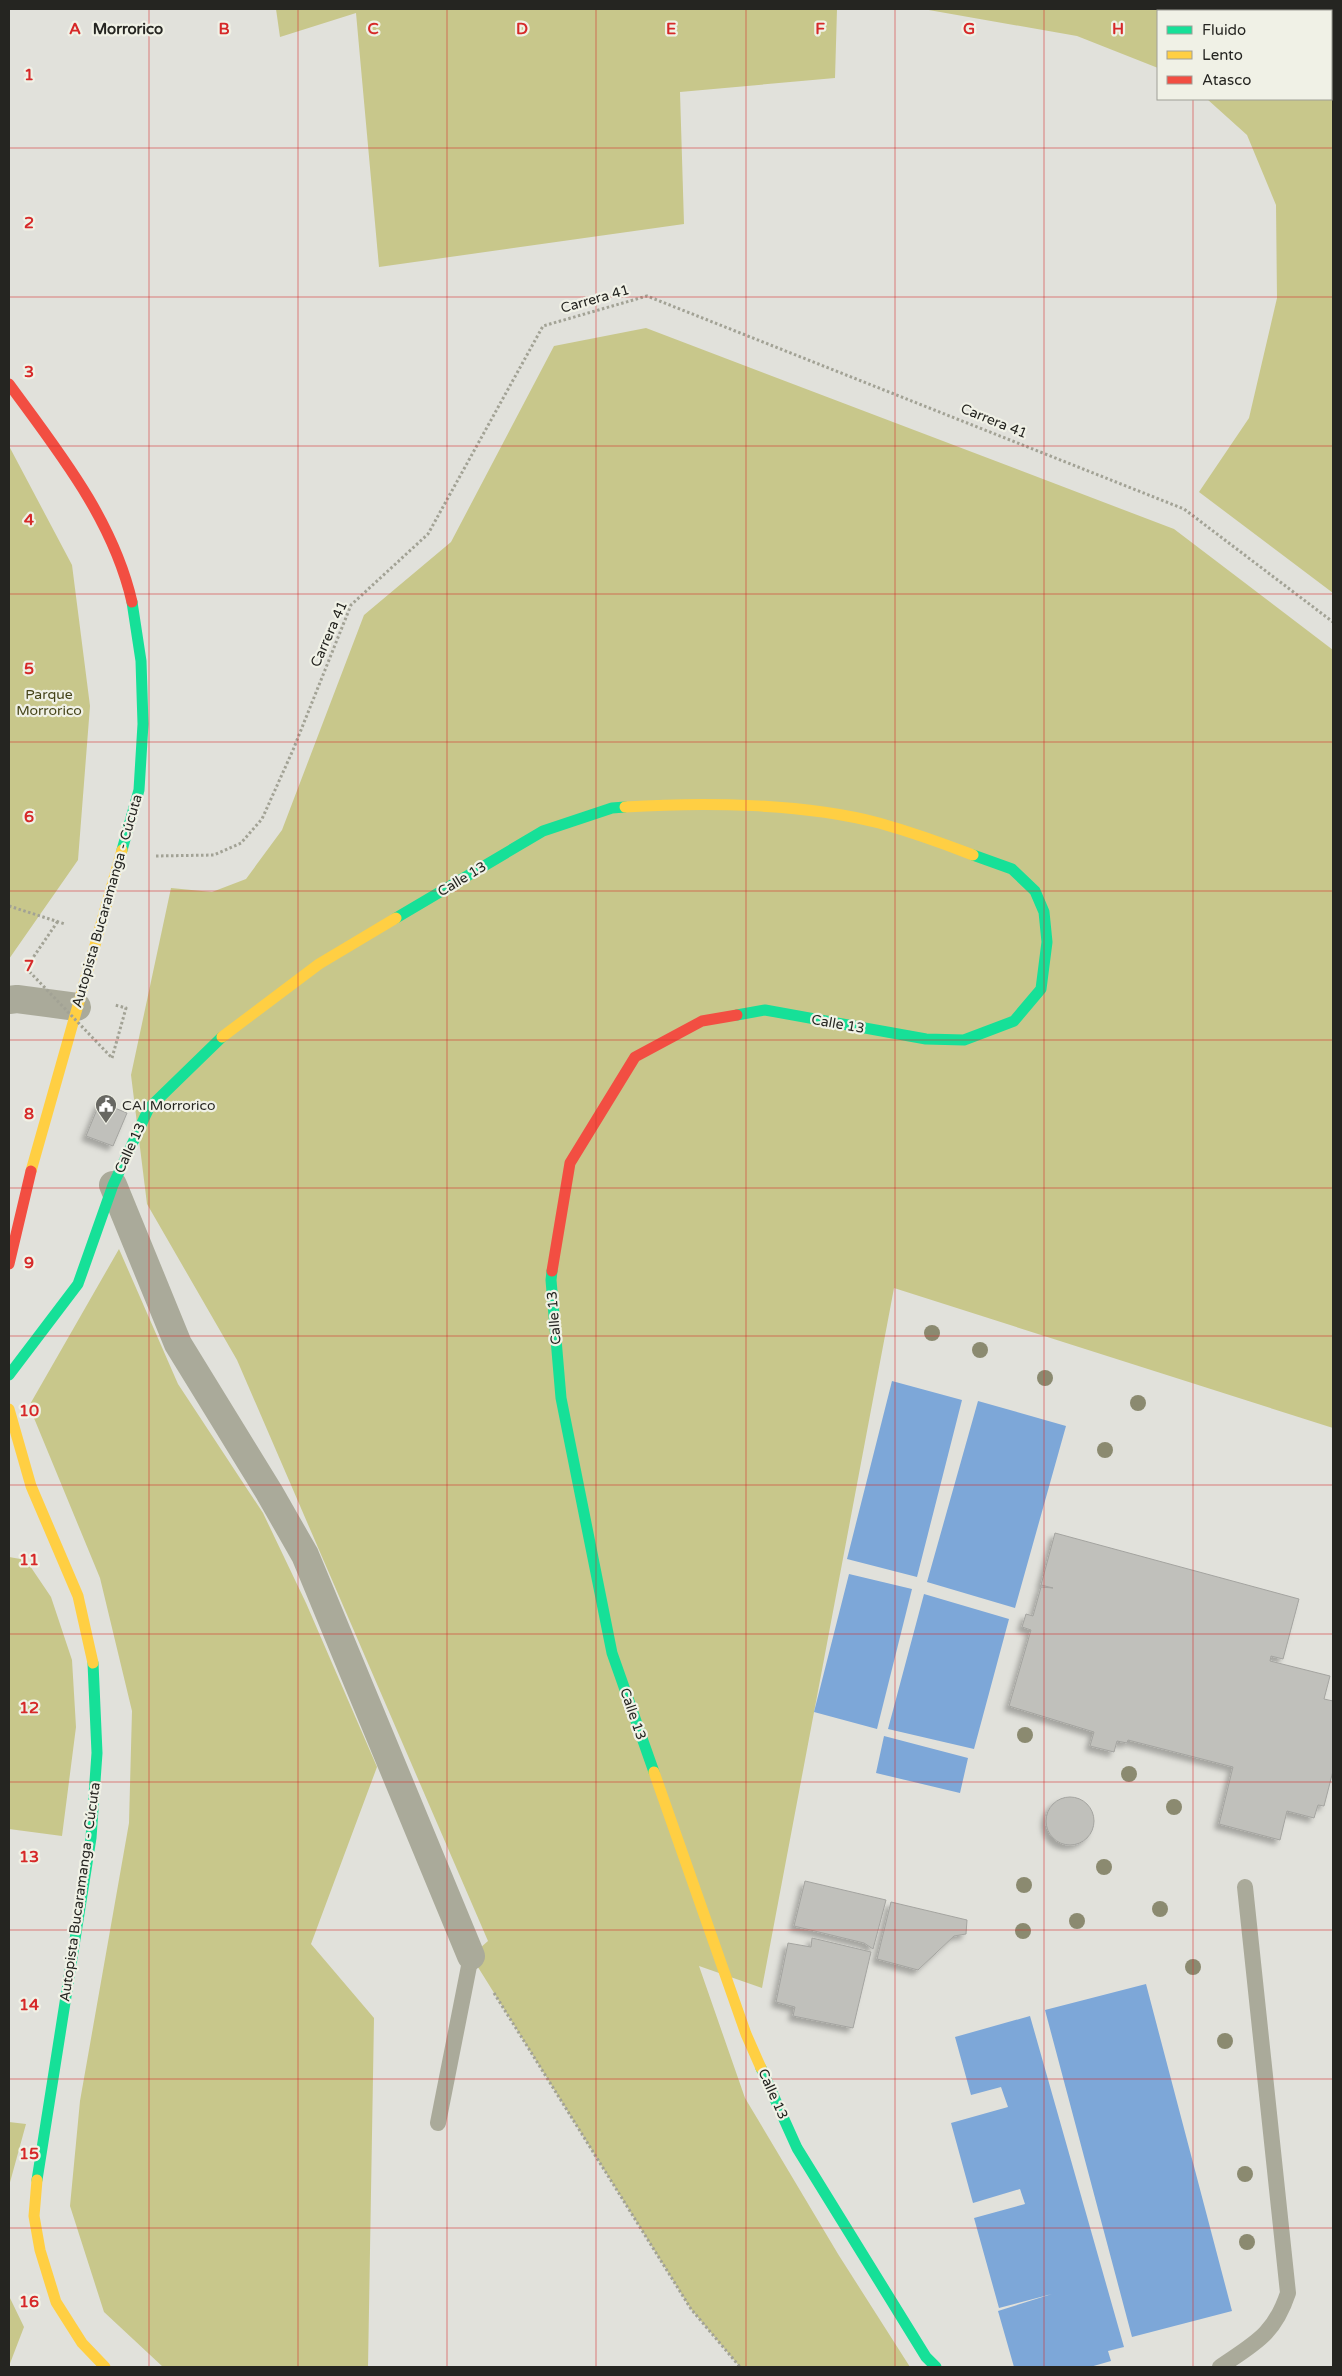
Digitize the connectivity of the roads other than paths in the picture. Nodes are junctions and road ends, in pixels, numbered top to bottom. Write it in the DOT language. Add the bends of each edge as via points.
graph roads {
  1 [pos="9,384"];
  2 [pos="9,1000"];
  3 [pos="77,1007"];
  4 [pos="113,1185"];
  5 [pos="9,1264"];
  6 [pos="9,1374"];
  7 [pos="9,1409"];
  8 [pos="1245,1887"];
  9 [pos="471,1956"];
  10 [pos="438,2123"];
  11 [pos="105,2367"];
  12 [pos="936,2367"];
  13 [pos="1220,2367"];
  1 -- 3 [label="main road, Autopista Bucaramanga - Cúcuta" via="71,469 110,535 133,598 143,661 144,730 139,790"];
  2 -- 3 [label="street"];
  3 -- 5 [label="main road, Autopista Bucaramanga - Cúcuta" via="24,1196"];
  4 -- 6 [label="main road, Calle 13" via="78,1284"];
  4 -- 9 [label="street" via="178,1344 305,1555"];
  4 -- 12 [label="main road, Calle 13" via="149,1108 218,1040 320,964 543,831 612,808 692,803 809,811 878,823 947,844 1012,869 1035,891 1044,912 1047,942 1041,989 1014,1021 964,1040 926,1040 765,1010 702,1021 635,1057 570,1163 551,1280 561,1398 612,1653 746,2034 797,2148 926,2357"];
  7 -- 11 [label="main road, Autopista Bucaramanga - Cúcuta" via="32,1486 83,1610 96,1674 98,1748 91,1838 34,2216 40,2250 56,2302 82,2343"];
  8 -- 13 [label="lane" via="1288,2292 1281,2314 1264,2338"];
  9 -- 10 [label="lane"];
}
